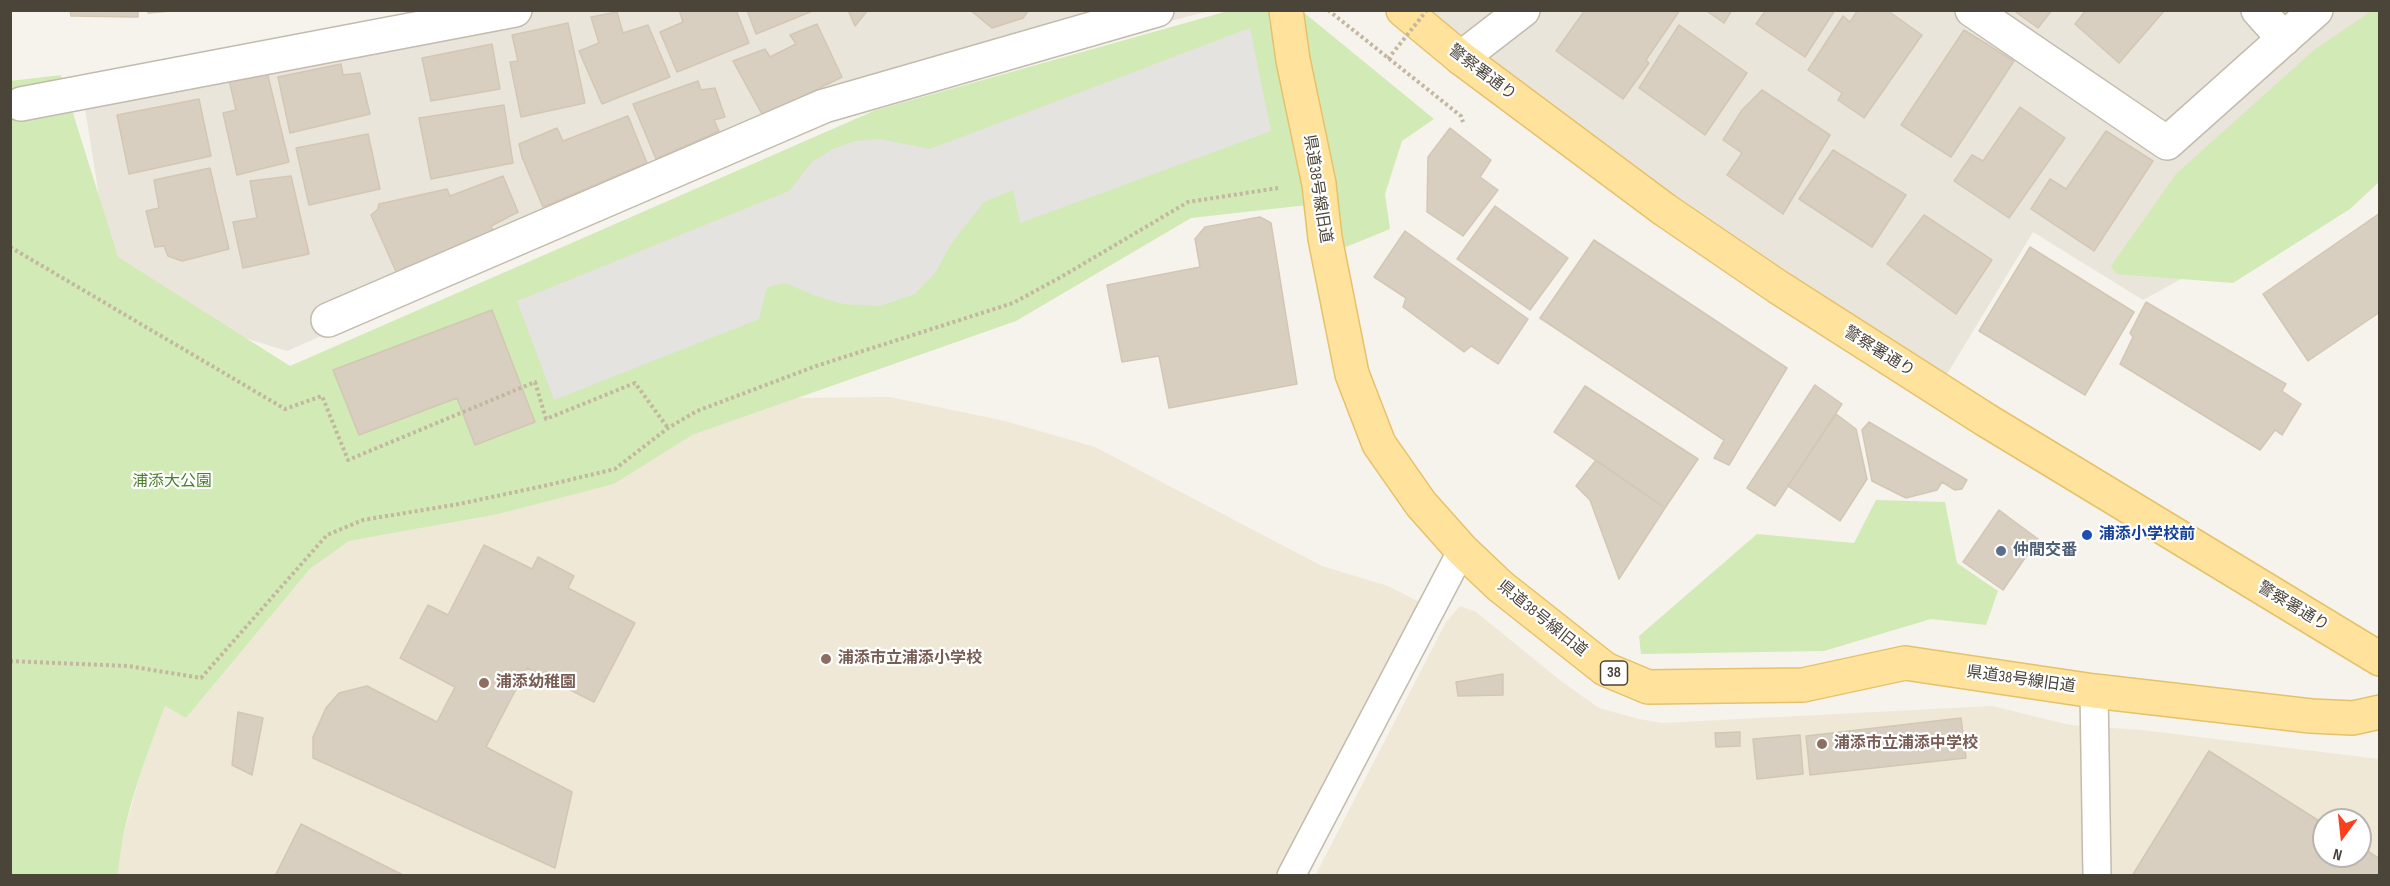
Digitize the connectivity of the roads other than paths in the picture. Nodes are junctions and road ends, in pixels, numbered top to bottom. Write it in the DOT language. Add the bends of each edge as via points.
graph roads {
  1 [pos="515,10"];
  2 [pos="1157,10"];
  3 [pos="1286,10"];
  4 [pos="1403,10"];
  5 [pos="1523,10"];
  6 [pos="1972,10"];
  7 [pos="2258,10"];
  8 [pos="2316,10"];
  9 [pos="2284,39"];
  10 [pos="1461,57"];
  11 [pos="21,104"];
  12 [pos="328,320"];
  13 [pos="1462,550"];
  14 [pos="2379,659"];
  15 [pos="2094,691"];
  16 [pos="2379,712"];
  17 [pos="1291,876"];
  18 [pos="2097,876"];
  1 -- 11 [label="street"];
  2 -- 12 [label="street" via="824,106"];
  3 -- 13 [label="main road, 県道38号線旧道 / 38" via="1352,374 1379,444 1421,504"];
  4 -- 10 [label="main road, 警察署通り"];
  5 -- 10 [label="street"];
  6 -- 9 [label="street" via="2167,143"];
  7 -- 9 [label="street"];
  8 -- 9 [label="street"];
  10 -- 14 [label="main road, 警察署通り" via="1665,210 1778,287 1986,420"];
  13 -- 15 [label="main road, 県道38号線旧道 / 38" via="1500,586 1605,669 1648,687 1803,685 1905,663"];
  13 -- 17 [label="lane"];
  15 -- 16 [label="main road, 県道38号線旧道 / 38" via="2311,716 2353,718"];
  15 -- 18 [label="lane"];
}
